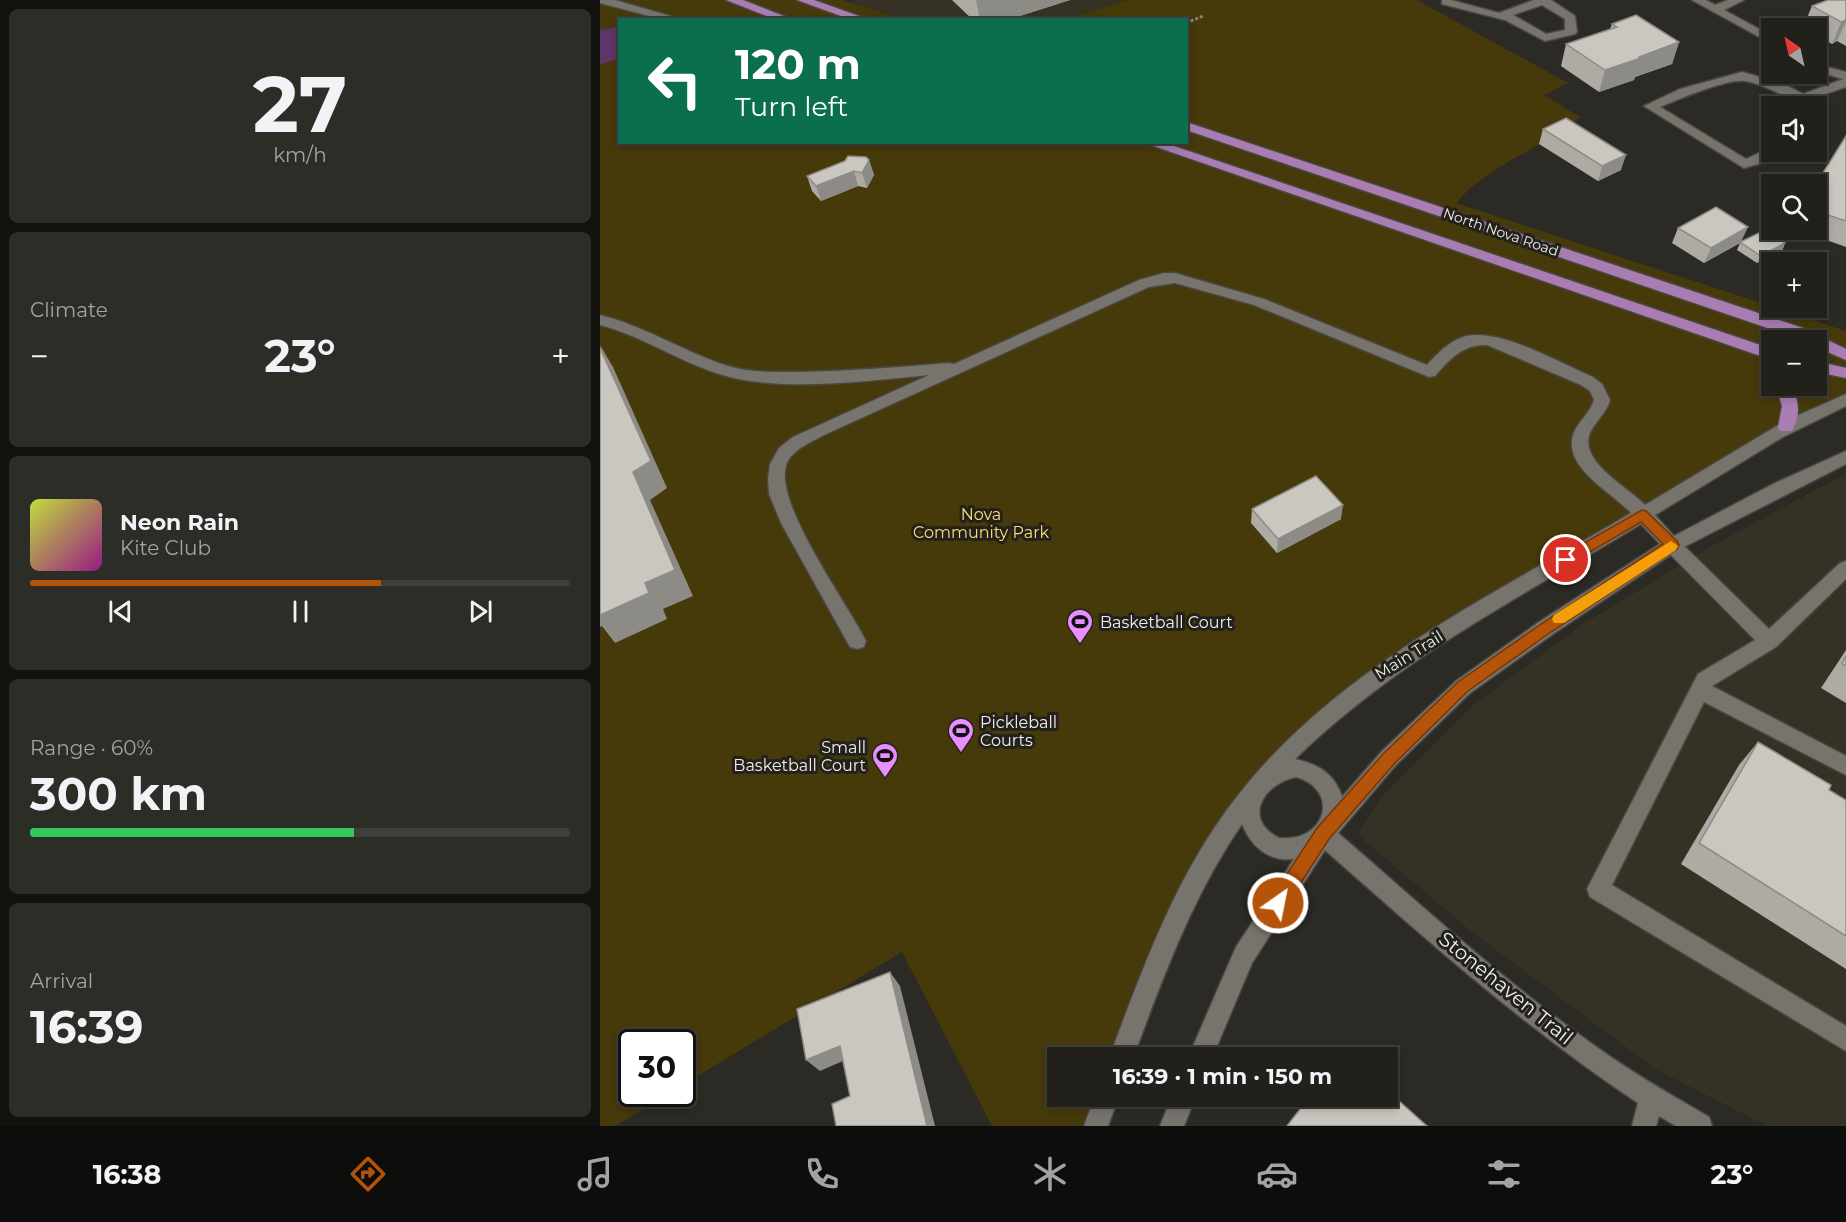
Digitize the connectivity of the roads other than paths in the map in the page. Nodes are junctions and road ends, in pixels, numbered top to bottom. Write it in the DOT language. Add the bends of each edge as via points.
graph roads {
  1 [pos="602,0"];
  2 [pos="732,0"];
  3 [pos="803,0"];
  4 [pos="1544,0"];
  5 [pos="1698,0"];
  6 [pos="1738,0"];
  7 [pos="1446,2"];
  8 [pos="1716,9"];
  9 [pos="1508,17"];
  10 [pos="671,18"];
  11 [pos="783,18"];
  12 [pos="859,18"];
  13 [pos="1761,35"];
  14 [pos="1827,70"];
  15 [pos="1846,76"];
  16 [pos="1846,82"];
  17 [pos="1792,96"];
  18 [pos="1814,96"];
  19 [pos="1188,127"];
  20 [pos="1154,144"];
  21 [pos="1761,158"];
  22 [pos="600,320"];
  23 [pos="1790,330"];
  24 [pos="1827,346"];
  25 [pos="1755,351"];
  26 [pos="1761,352"];
  27 [pos="1846,356"];
  28 [pos="1761,357"];
  29 [pos="965,366"];
  30 [pos="1827,369"];
  31 [pos="1846,373"];
  32 [pos="1789,396"];
  33 [pos="1846,400"];
  34 [pos="1786,428"];
  35 [pos="1846,457"];
  36 [pos="1642,515"];
  37 [pos="1672,545"];
  38 [pos="1846,568"];
  39 [pos="857,641"];
  40 [pos="1769,642"];
  41 [pos="1700,690"];
  42 [pos="1846,766"];
  43 [pos="1259,783"];
  44 [pos="1323,834"];
  45 [pos="1846,1039"];
  46 [pos="1125,1047"];
  47 [pos="1205,1047"];
  48 [pos="1651,1100"];
  49 [pos="1103,1107"];
  50 [pos="1180,1107"];
  51 [pos="1096,1126"];
  52 [pos="1172,1126"];
  53 [pos="1644,1126"];
  54 [pos="1700,1126"];
  1 -- 10 [label="street"];
  2 -- 11 [label="main road"];
  3 -- 12 [label="main road"];
  4 -- 9 [label="street" via="1504,14"];
  4 -- 9 [label="street" via="1571,18 1571,32 1545,38"];
  5 -- 8 [label="street"];
  6 -- 8 [label="street"];
  7 -- 9 [label="street"];
  8 -- 13 [label="street"];
  14 -- 15 [label="street"];
  16 -- 18 [label="street"];
  17 -- 21 [label="street" via="1780,87 1742,76 1650,106 1744,164"];
  19 -- 23 [label="main road, North Nova Road"];
  20 -- 25 [label="main road, North Nova Road"];
  22 -- 29 [label="street" via="635,330 698,360 742,374 871,375"];
  24 -- 27 [label="main road, North Nova Road"];
  25 -- 26 [label="main road, North Nova Road"];
  25 -- 28 [label="main road"];
  29 -- 36 [label="street" via="1136,287 1164,278 1186,280 1258,302 1429,372 1455,346 1477,338 1490,339 1596,388 1601,407 1581,434 1583,455 1592,471"];
  29 -- 39 [label="street" via="799,441 778,464 776,479 781,504"];
  30 -- 31 [label="main road"];
  32 -- 34 [label="main road" via="1792,411"];
  33 -- 34 [label="street, Main Trail"];
  34 -- 36 [label="street, Main Trail"];
  35 -- 37 [label="street"];
  36 -- 37 [label="street"];
  36 -- 43 [label="street, Main Trail" via="1383,670 1328,714"];
  37 -- 40 [label="street"];
  37 -- 44 [label="street" via="1463,687 1389,758"];
  38 -- 40 [label="street"];
  40 -- 41 [label="street" via="1705,680"];
  41 -- 42 [label="street"];
  41 -- 45 [label="street" via="1598,889"];
  43 -- 44 [label="street" via="1274,773 1296,768 1322,778 1332,803"];
  43 -- 44 [label="street" via="1249,815 1259,837 1269,845 1292,850"];
  43 -- 46 [label="street, Main Trail" via="1229,824 1192,888"];
  44 -- 47 [label="street" via="1244,955"];
  44 -- 48 [label="street, Stonehaven Trail" via="1523,1005"];
  48 -- 53 [label="street"];
  48 -- 54 [label="street, Stonehaven Trail"];
  49 -- 51 [label="street"];
  50 -- 52 [label="street"];
}
